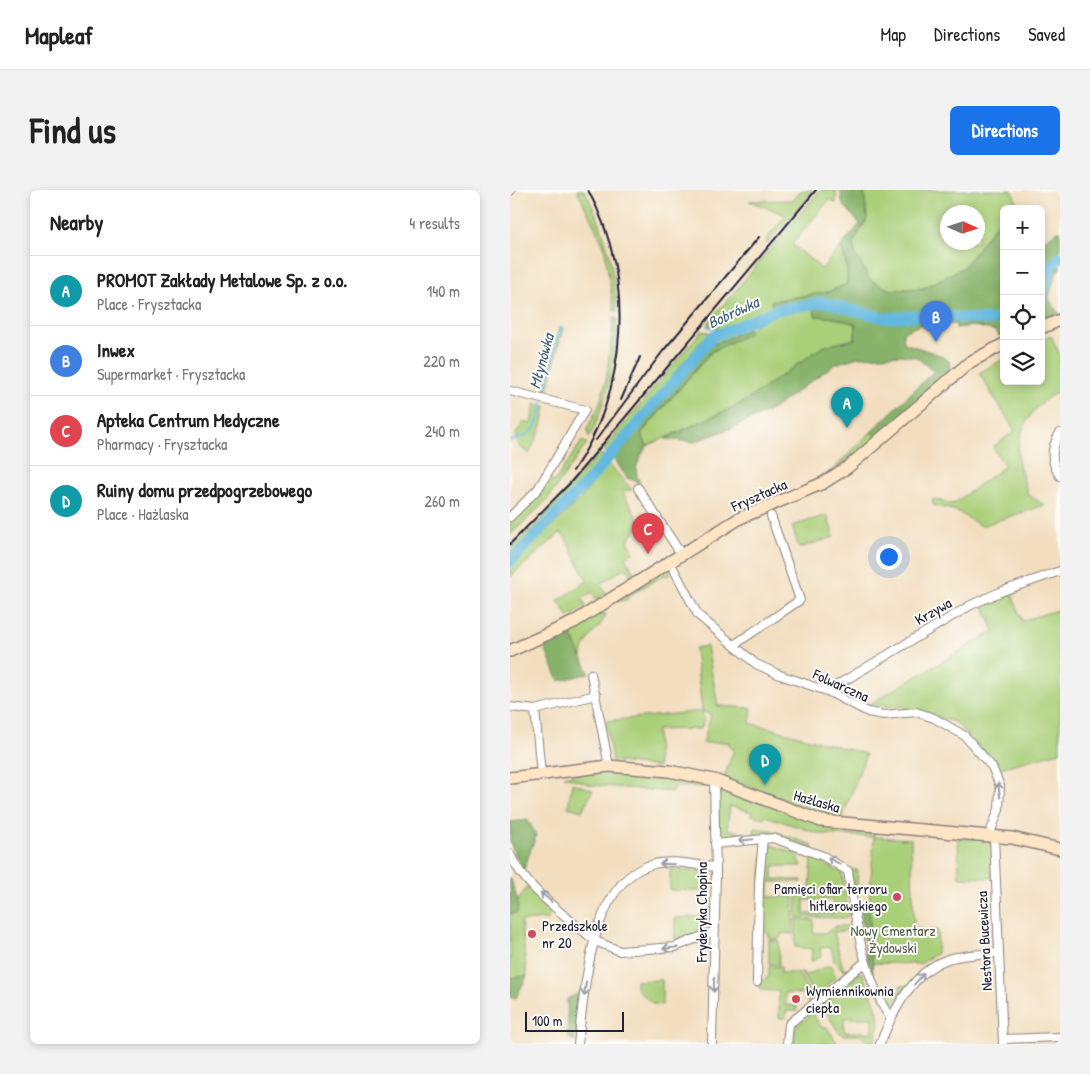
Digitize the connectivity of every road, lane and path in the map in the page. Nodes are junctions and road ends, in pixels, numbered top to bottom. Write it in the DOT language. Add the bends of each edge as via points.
graph roads {
  1 [pos="1060,322"];
  2 [pos="1045,327"];
  3 [pos="1000,346"];
  4 [pos="510,391"];
  5 [pos="1060,433"];
  6 [pos="1060,476"];
  7 [pos="638,488"];
  8 [pos="771,516"];
  9 [pos="510,517"];
  10 [pos="681,554"];
  11 [pos="670,562"];
  12 [pos="1060,571"];
  13 [pos="734,645"];
  14 [pos="510,651"];
  15 [pos="591,674"];
  16 [pos="827,691"];
  17 [pos="596,695"];
  18 [pos="510,708"];
  19 [pos="535,710"];
  20 [pos="609,766"];
  21 [pos="540,774"];
  22 [pos="510,778"];
  23 [pos="714,780"];
  24 [pos="991,836"];
  25 [pos="763,838"];
  26 [pos="715,844"];
  27 [pos="1060,849"];
  28 [pos="510,854"];
  29 [pos="716,867"];
  30 [pos="715,932"];
  31 [pos="595,941"];
  32 [pos="998,953"];
  33 [pos="864,962"];
  34 [pos="757,982"];
  35 [pos="890,1018"];
  36 [pos="1060,1037"];
  37 [pos="1003,1041"];
  38 [pos="578,1044"];
  39 [pos="712,1044"];
  40 [pos="787,1044"];
  41 [pos="880,1044"];
  1 -- 2 [label="street"];
  3 -- 10 [label="street, Frysztacka" via="970,362 848,467 823,483 740,518"];
  4 -- 9 [label="street" via="585,410 538,489"];
  5 -- 6 [label="street" via="1052,455"];
  7 -- 10 [label="street"];
  8 -- 13 [label="street" via="800,600"];
  10 -- 11 [label="street, Frysztacka"];
  11 -- 13 [label="street, Folwarczna" via="698,616"];
  11 -- 14 [label="street, Frysztacka" via="574,622"];
  12 -- 16 [label="street, Krzywa" via="971,605"];
  13 -- 16 [label="street, Folwarczna" via="764,668"];
  15 -- 17 [label="street"];
  24 -- 16 [label="street, Folwarczna, one-way" via="1001,799 1000,786 992,766 966,736 916,712 884,715 868,712"];
  17 -- 19 [label="street"];
  17 -- 20 [label="street"];
  18 -- 19 [label="street"];
  19 -- 21 [label="street"];
  20 -- 21 [label="street, Hażlaska"];
  20 -- 23 [label="street, Hażlaska" via="669,770"];
  21 -- 22 [label="street, Hażlaska"];
  23 -- 24 [label="street, Hażlaska" via="821,821"];
  23 -- 26 [label="street, Fryderyka Chopina"];
  24 -- 27 [label="street, Hażlaska"];
  24 -- 32 [label="street, Nestora Bucewicza"];
  25 -- 26 [label="street, one-way"];
  33 -- 25 [label="street, one-way" via="848,871 816,853 773,838"];
  25 -- 34 [label="street"];
  26 -- 29 [label="street, Fryderyka Chopina"];
  31 -- 28 [label="street, one-way" via="518,872"];
  29 -- 30 [label="street, Fryderyka Chopina"];
  29 -- 31 [label="street, one-way" via="658,863 631,874 609,900"];
  30 -- 31 [label="street, one-way" via="675,947 620,951"];
  30 -- 39 [label="street, Fryderyka Chopina, one-way"];
  31 -- 38 [label="street, one-way"];
  35 -- 32 [label="street, one-way" via="915,983 934,965 965,955"];
  32 -- 37 [label="street, Nestora Bucewicza"];
  33 -- 35 [label="street"];
  33 -- 40 [label="street" via="789,1024"];
  35 -- 41 [label="street"];
  36 -- 37 [label="street"];
}
